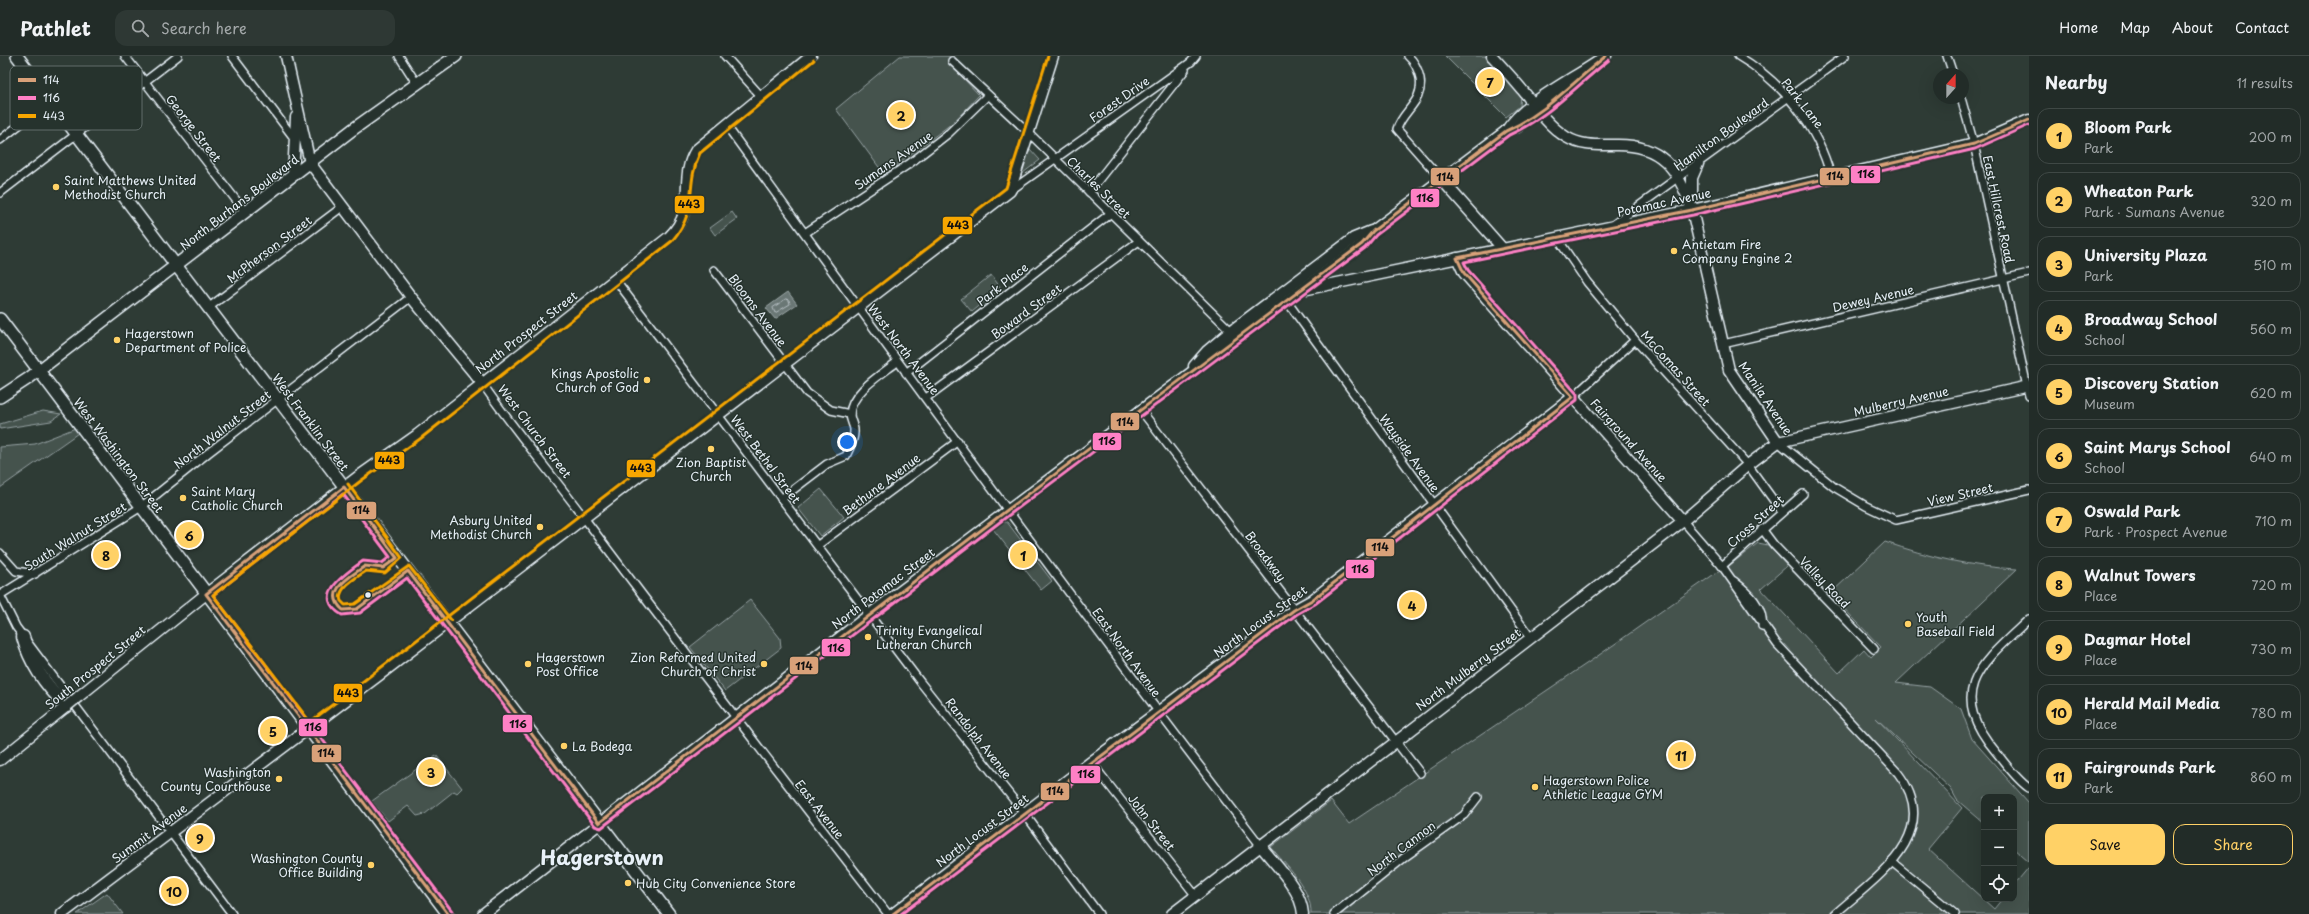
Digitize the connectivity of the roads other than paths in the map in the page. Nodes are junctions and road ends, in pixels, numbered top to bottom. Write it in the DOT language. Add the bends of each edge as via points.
graph roads {
  1 [pos="17,56"];
  2 [pos="125,56"];
  3 [pos="178,56"];
  4 [pos="232,56"];
  5 [pos="286,56"];
  6 [pos="399,56"];
  7 [pos="456,56"];
  8 [pos="725,56"];
  9 [pos="811,56"];
  10 [pos="1053,56"];
  11 [pos="1408,56"];
  12 [pos="1492,56"];
  13 [pos="1606,56"];
  14 [pos="1738,56"];
  15 [pos="1845,56"];
  16 [pos="1947,56"];
  17 [pos="1193,59"];
  18 [pos="952,61"];
  19 [pos="24,66"];
  20 [pos="133,66"];
  21 [pos="1951,68"];
  22 [pos="142,77"];
  23 [pos="145,81"];
  24 [pos="142,83"];
  25 [pos="416,84"];
  26 [pos="761,96"];
  27 [pos="987,96"];
  28 [pos="1789,98"];
  29 [pos="1963,104"];
  30 [pos="1536,108"];
  31 [pos="297,109"];
  32 [pos="2029,120"];
  33 [pos="726,125"];
  34 [pos="13,130"];
  35 [pos="73,130"];
  36 [pos="81,130"];
  37 [pos="1028,132"];
  38 [pos="76,134"];
  39 [pos="294,138"];
  40 [pos="0,140"];
  41 [pos="1974,144"];
  42 [pos="1053,158"];
  43 [pos="310,163"];
  44 [pos="1698,164"];
  45 [pos="293,176"];
  46 [pos="1831,177"];
  47 [pos="1679,178"];
  48 [pos="1442,180"];
  49 [pos="1010,190"];
  50 [pos="1089,192"];
  51 [pos="0,193"];
  52 [pos="342,207"];
  53 [pos="1692,210"];
  54 [pos="246,213"];
  55 [pos="1111,213"];
  56 [pos="1610,227"];
  57 [pos="1373,231"];
  58 [pos="805,233"];
  59 [pos="1557,238"];
  60 [pos="1139,241"];
  61 [pos="1503,249"];
  62 [pos="1457,258"];
  63 [pos="177,266"];
  64 [pos="714,270"];
  65 [pos="2029,273"];
  66 [pos="615,279"];
  67 [pos="2002,279"];
  68 [pos="1299,290"];
  69 [pos="412,296"];
  70 [pos="1284,296"];
  71 [pos="858,307"];
  72 [pos="208,308"];
  73 [pos="0,319"];
  74 [pos="1231,331"];
  75 [pos="1635,340"];
  76 [pos="1723,344"];
  77 [pos="897,362"];
  78 [pos="784,364"];
  79 [pos="39,371"];
  80 [pos="906,373"];
  81 [pos="1188,374"];
  82 [pos="482,383"];
  83 [pos="2028,389"];
  84 [pos="0,397"];
  85 [pos="1573,397"];
  86 [pos="926,398"];
  87 [pos="278,400"];
  88 [pos="1140,409"];
  89 [pos="718,414"];
  90 [pos="850,414"];
  91 [pos="958,441"];
  92 [pos="1778,442"];
  93 [pos="1748,465"];
  94 [pos="344,487"];
  95 [pos="2029,490"];
  96 [pos="1803,494"];
  97 [pos="781,499"];
  98 [pos="1435,505"];
  99 [pos="141,507"];
  100 [pos="1006,510"];
  101 [pos="1782,512"];
  102 [pos="584,518"];
  103 [pos="1896,520"];
  104 [pos="1683,521"];
  105 [pos="1762,529"];
  106 [pos="818,545"];
  107 [pos="0,553"];
  108 [pos="1722,566"];
  109 [pos="35,574"];
  110 [pos="206,594"];
  111 [pos="0,595"];
  112 [pos="1294,610"];
  113 [pos="869,614"];
  114 [pos="2029,619"];
  115 [pos="447,622"];
  116 [pos="23,637"];
  117 [pos="1531,638"];
  118 [pos="1874,649"];
  119 [pos="67,706"];
  120 [pos="1158,713"];
  121 [pos="736,718"];
  122 [pos="309,729"];
  123 [pos="1397,740"];
  124 [pos="0,760"];
  125 [pos="1091,762"];
  126 [pos="1420,773"];
  127 [pos="2029,788"];
  128 [pos="1478,797"];
  129 [pos="1025,814"];
  130 [pos="599,823"];
  131 [pos="171,832"];
  132 [pos="1260,845"];
  133 [pos="1892,862"];
  134 [pos="1196,896"];
  135 [pos="62,914"];
  136 [pos="232,914"];
  137 [pos="448,914"];
  138 [pos="483,914"];
  139 [pos="669,914"];
  140 [pos="888,914"];
  141 [pos="893,914"];
  142 [pos="1099,914"];
  143 [pos="1172,914"];
  144 [pos="1302,914"];
  145 [pos="1334,914"];
  146 [pos="1835,914"];
  147 [pos="1955,914"];
  1 -- 19 [label="main road, West Franklin Street"];
  2 -- 20 [label="street, George Street"];
  3 -- 23 [label="street"];
  4 -- 39 [label="street"];
  5 -- 31 [label="main road"];
  6 -- 25 [label="street"];
  7 -- 25 [label="main road, North Burhans Boulevard"];
  8 -- 26 [label="street"];
  9 -- 26 [label="main road, North Prospect Street"];
  10 -- 37 [label="main road"];
  11 -- 48 [label="street" via="1418,70 1420,92 1398,129"];
  12 -- 30 [label="main road"];
  13 -- 30 [label="main road" via="1555,89"];
  14 -- 28 [label="street, Park Lane" via="1765,74"];
  15 -- 28 [label="street, Hamilton Boulevard"];
  16 -- 21 [label="street"];
  17 -- 42 [label="street, Forest Drive"];
  17 -- 50 [label="street"];
  18 -- 27 [label="street, Charles Street"];
  22 -- 23 [label="street, George Street"];
  23 -- 24 [label="street"];
  23 -- 54 [label="street, George Street"];
  25 -- 43 [label="main road, North Burhans Boulevard"];
  26 -- 33 [label="main road, North Prospect Street"];
  27 -- 37 [label="street, Charles Street"];
  27 -- 58 [label="street, Sumans Avenue" via="950,133 909,164"];
  28 -- 44 [label="street, Hamilton Boulevard"];
  28 -- 46 [label="street, Park Lane" via="1819,143"];
  29 -- 41 [label="street, East Hillcrest Road"];
  30 -- 47 [label="main road" via="1555,130 1575,142 1593,146 1633,145 1653,152 1671,166"];
  30 -- 48 [label="main road" via="1513,120 1506,131"];
  31 -- 39 [label="main road"];
  31 -- 43 [label="main road"];
  32 -- 41 [label="main road, Potomac Avenue"];
  33 -- 58 [label="street, West North Avenue"];
  33 -- 66 [label="main road, North Prospect Street" via="702,144 692,157 688,168 686,207 681,224 669,237"];
  34 -- 40 [label="street"];
  35 -- 38 [label="main road, West Franklin Street"];
  36 -- 38 [label="street"];
  37 -- 42 [label="street, Charles Street"];
  37 -- 49 [label="main road"];
  38 -- 51 [label="street"];
  38 -- 63 [label="main road, West Franklin Street"];
  39 -- 45 [label="main road"];
  41 -- 46 [label="main road, Potomac Avenue"];
  41 -- 67 [label="street, East Hillcrest Road"];
  42 -- 49 [label="street, Forest Drive"];
  42 -- 50 [label="street, Charles Street"];
  43 -- 45 [label="main road, North Burhans Boulevard"];
  43 -- 52 [label="main road, West Church Street"];
  44 -- 47 [label="street, Hamilton Boulevard"];
  44 -- 53 [label="main road" via="1692,178"];
  45 -- 54 [label="main road, North Burhans Boulevard"];
  46 -- 53 [label="main road, Potomac Avenue"];
  47 -- 53 [label="main road"];
  47 -- 56 [label="street, Hamilton Boulevard"];
  48 -- 57 [label="main road"];
  48 -- 61 [label="main road"];
  49 -- 71 [label="main road, Summit Avenue"];
  50 -- 55 [label="street, Charles Street"];
  52 -- 69 [label="main road, West Church Street"];
  52 -- 72 [label="street, McPherson Street"];
  53 -- 56 [label="main road, Potomac Avenue"];
  53 -- 76 [label="main road, Manila Avenue"];
  54 -- 63 [label="main road, North Burhans Boulevard"];
  55 -- 60 [label="street, Charles Street"];
  55 -- 80 [label="street, Park Place"];
  56 -- 59 [label="main road, Potomac Avenue"];
  57 -- 68 [label="main road" via="1362,244"];
  57 -- 70 [label="main road" via="1354,238"];
  58 -- 71 [label="street, West North Avenue"];
  59 -- 61 [label="main road, Potomac Avenue"];
  59 -- 75 [label="street, McComas Street" via="1587,282"];
  60 -- 74 [label="street, Charles Street"];
  60 -- 86 [label="street, Boward Street"];
  61 -- 62 [label="main road, Potomac Avenue"];
  62 -- 68 [label="main road, Potomac Avenue"];
  62 -- 85 [label="main road, Fairground Avenue" via="1464,273"];
  63 -- 72 [label="main road, West Franklin Street"];
  63 -- 79 [label="main road, North Burhans Boulevard"];
  64 -- 78 [label="street, Blooms Avenue"];
  65 -- 67 [label="street, Dewey Avenue"];
  66 -- 82 [label="main road, North Prospect Street"];
  66 -- 89 [label="street, West Bethel Street"];
  67 -- 76 [label="street, Dewey Avenue"];
  67 -- 83 [label="street, East Hillcrest Road"];
  68 -- 70 [label="main road"];
  69 -- 82 [label="main road, West Church Street"];
  69 -- 87 [label="street, North Walnut Street"];
  70 -- 74 [label="main road, North Potomac Street"];
  70 -- 81 [label="main road, North Potomac Street" via="1214,357"];
  70 -- 98 [label="street, Wayside Avenue"];
  71 -- 77 [label="street, West North Avenue"];
  71 -- 78 [label="main road, Summit Avenue"];
  72 -- 87 [label="main road, West Franklin Street"];
  73 -- 79 [label="main road, West Washington Street"];
  74 -- 81 [label="main road, North Potomac Street" via="1207,351"];
  75 -- 85 [label="street, North Locust Street"];
  75 -- 93 [label="street, McComas Street"];
  76 -- 92 [label="main road, Manila Avenue" via="1734,380"];
  77 -- 80 [label="street, West North Avenue"];
  77 -- 90 [label="street" via="862,391"];
  78 -- 89 [label="main road, Summit Avenue"];
  78 -- 90 [label="street, Blooms Avenue" via="819,403 831,410"];
  79 -- 84 [label="main road, North Burhans Boulevard"];
  79 -- 99 [label="main road, West Washington Street"];
  80 -- 86 [label="street, West North Avenue"];
  81 -- 88 [label="main road, North Potomac Street"];
  82 -- 94 [label="main road, North Prospect Street" via="417,435"];
  82 -- 102 [label="street, West Church Street" via="513,428"];
  83 -- 92 [label="main road, Mulberry Avenue"];
  85 -- 98 [label="main road, North Locust Street"];
  85 -- 104 [label="main road, Fairground Avenue"];
  86 -- 91 [label="street, West North Avenue"];
  87 -- 94 [label="main road, West Franklin Street"];
  87 -- 99 [label="street, North Walnut Street"];
  88 -- 100 [label="main road, North Potomac Street"];
  88 -- 112 [label="street, Broadway"];
  89 -- 97 [label="street, West Bethel Street"];
  89 -- 102 [label="main road, Summit Avenue"];
  90 -- 97 [label="street" via="854,431 852,444 846,456 827,464"];
  91 -- 100 [label="street, West North Avenue"];
  91 -- 106 [label="street, Bethune Avenue"];
  92 -- 93 [label="main road, North Mulberry Street"];
  92 -- 103 [label="street, Manila Avenue" via="1834,487"];
  93 -- 101 [label="street, McComas Street"];
  93 -- 104 [label="main road, North Mulberry Street"];
  94 -- 110 [label="main road, North Prospect Street"];
  94 -- 115 [label="main road, West Franklin Street"];
  95 -- 103 [label="street, View Street"];
  96 -- 101 [label="street, Cross Street"];
  97 -- 106 [label="street, West Bethel Street"];
  98 -- 112 [label="main road, North Locust Street" via="1312,600"];
  98 -- 117 [label="street, Wayside Avenue"];
  99 -- 109 [label="street, South Walnut Street"];
  99 -- 110 [label="main road, West Washington Street"];
  100 -- 113 [label="main road, North Potomac Street"];
  100 -- 120 [label="street, East North Avenue"];
  101 -- 105 [label="street, Cross Street"];
  102 -- 115 [label="main road, Summit Avenue"];
  102 -- 121 [label="street, West Church Street"];
  104 -- 108 [label="street, Fairground Avenue"];
  104 -- 117 [label="main road, North Mulberry Street"];
  105 -- 108 [label="street, Cross Street"];
  105 -- 118 [label="street, Valley Road" via="1774,545"];
  106 -- 113 [label="street, West Bethel Street"];
  107 -- 109 [label="street" via="16,570"];
  108 -- 133 [label="street, Fairground Avenue" via="1776,644 1906,784 1914,821 1906,846"];
  109 -- 111 [label="street, South Walnut Street"];
  110 -- 119 [label="main road, South Prospect Street, bridge"];
  110 -- 122 [label="main road, West Washington Street"];
  111 -- 116 [label="street"];
  112 -- 120 [label="main road, North Locust Street"];
  112 -- 123 [label="street, Broadway"];
  113 -- 121 [label="main road, North Potomac Street"];
  113 -- 129 [label="street, Randolph Avenue"];
  114 -- 127 [label="street" via="1981,666 1973,686 1971,704 1973,716 1983,736"];
  115 -- 122 [label="main road, Summit Avenue"];
  115 -- 130 [label="main road, West Franklin Street"];
  116 -- 119 [label="highway" via="34,666"];
  116 -- 131 [label="street"];
  117 -- 123 [label="main road, North Mulberry Street"];
  119 -- 124 [label="main road, South Prospect Street"];
  120 -- 125 [label="main road, North Locust Street"];
  120 -- 132 [label="street, East North Avenue"];
  121 -- 130 [label="main road, North Potomac Street"];
  121 -- 140 [label="street, East Avenue"];
  122 -- 131 [label="main road, Summit Avenue"];
  122 -- 137 [label="main road, West Washington Street"];
  123 -- 126 [label="street, Broadway"];
  123 -- 132 [label="main road, North Mulberry Street"];
  125 -- 129 [label="main road, North Locust Street"];
  125 -- 134 [label="street, John Street"];
  128 -- 145 [label="street, North Cannon" via="1464,815 1405,857"];
  129 -- 141 [label="main road, North Locust Street"];
  129 -- 142 [label="street, Randolph Avenue"];
  130 -- 138 [label="main road, North Potomac Street"];
  130 -- 139 [label="main road, West Franklin Street"];
  131 -- 135 [label="main road, Summit Avenue"];
  131 -- 136 [label="street"];
  132 -- 134 [label="main road, North Mulberry Street"];
  132 -- 144 [label="main road" via="1294,888"];
  133 -- 146 [label="street, Fairground Avenue"];
  133 -- 147 [label="street"];
  134 -- 143 [label="main road, North Mulberry Street"];
}
